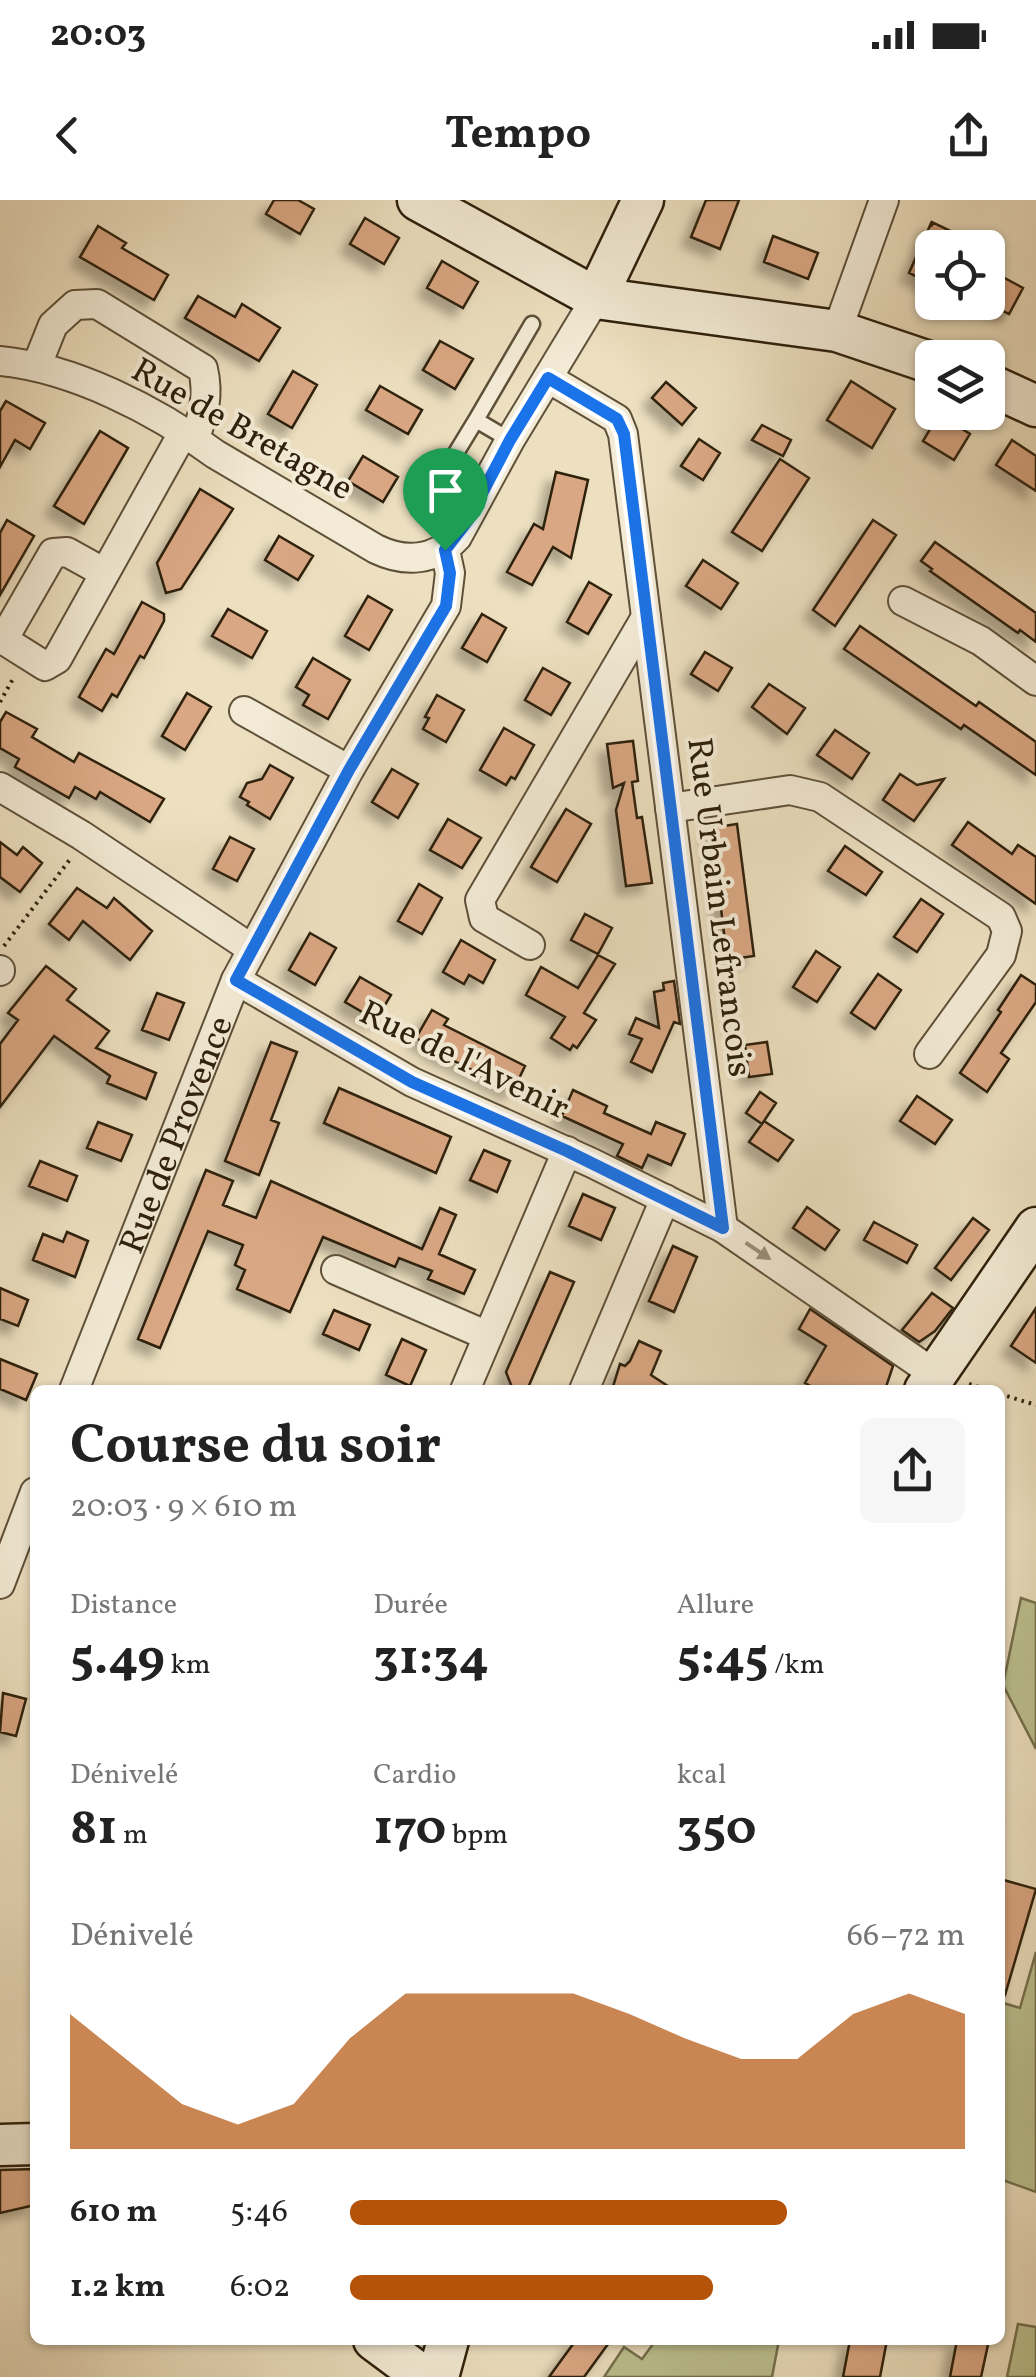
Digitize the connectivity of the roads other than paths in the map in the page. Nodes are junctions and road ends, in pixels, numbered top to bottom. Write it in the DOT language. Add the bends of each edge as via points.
graph roads {
  1 [pos="418,200"];
  2 [pos="642,200"];
  3 [pos="884,200"];
  4 [pos="596,298"];
  5 [pos="532,324"];
  6 [pos="837,331"];
  7 [pos="915,357"];
  8 [pos="0,361"];
  9 [pos="38,365"];
  10 [pos="548,378"];
  11 [pos="1005,392"];
  12 [pos="1036,406"];
  13 [pos="476,420"];
  14 [pos="188,436"];
  15 [pos="510,440"];
  16 [pos="442,476"];
  17 [pos="445,550"];
  18 [pos="104,572"];
  19 [pos="903,601"];
  20 [pos="646,618"];
  21 [pos="1036,681"];
  22 [pos="244,711"];
  23 [pos="349,770"];
  24 [pos="0,787"];
  25 [pos="670,808"];
  26 [pos="530,945"];
  27 [pos="252,949"];
  28 [pos="236,980"];
  29 [pos="929,1054"];
  30 [pos="567,1151"];
  31 [pos="665,1199"];
  32 [pos="723,1228"];
  33 [pos="1029,1254"];
  34 [pos="336,1270"];
  35 [pos="488,1336"];
  36 [pos="930,1382"];
  37 [pos="76,1385"];
  38 [pos="466,1385"];
  39 [pos="586,1385"];
  40 [pos="30,1505"];
  41 [pos="0,1584"];
  42 [pos="0,2144"];
  43 [pos="30,2144"];
  44 [pos="381,2345"];
  45 [pos="447,2345"];
  46 [pos="424,2377"];
  47 [pos="438,2377"];
  1 -- 4 [label="street"];
  2 -- 4 [label="street"];
  3 -- 6 [label="street"];
  4 -- 6 [label="street"];
  4 -- 10 [label="street"];
  5 -- 13 [label="lane"];
  6 -- 7 [label="street"];
  8 -- 9 [label="street, Rue de Bretagne"];
  9 -- 14 [label="street, Rue de Bretagne" via="106,391"];
  9 -- 14 [label="street" via="54,325 76,305 97,304 203,369 204,415"];
  10 -- 15 [label="street"];
  10 -- 20 [label="street, Rue Urbain Lefrancois" via="617,419 624,434"];
  11 -- 12 [label="street"];
  13 -- 15 [label="lane"];
  13 -- 16 [label="lane"];
  14 -- 17 [label="street, Rue de Bretagne" via="388,555 414,558"];
  14 -- 18 [label="street"];
  15 -- 17 [label="street"];
  17 -- 23 [label="street, Rue de Provence" via="446,606"];
  18 -- 18 [label="street" via="57,659 45,666 6,642 53,553 67,552"];
  19 -- 21 [label="street" via="981,640"];
  20 -- 25 [label="street, Rue Urbain Lefrancois"];
  20 -- 26 [label="street" via="480,900 484,918"];
  22 -- 23 [label="street"];
  23 -- 27 [label="street, Rue de Provence"];
  24 -- 27 [label="street"];
  25 -- 29 [label="street" via="803,792 1001,917 1007,931 1000,954"];
  25 -- 32 [label="street, Rue Urbain Lefrancois"];
  27 -- 28 [label="street, Rue de Provence"];
  28 -- 30 [label="street, Rue de l'Avenir" via="412,1082"];
  28 -- 37 [label="street, Rue de Provence"];
  30 -- 31 [label="street, Rue de l'Avenir"];
  30 -- 35 [label="street"];
  31 -- 32 [label="street, Rue de l'Avenir"];
  31 -- 39 [label="street"];
  32 -- 36 [label="street, one-way"];
  33 -- 36 [label="street"];
  34 -- 35 [label="street"];
  35 -- 38 [label="street"];
  40 -- 41 [label="street"];
  42 -- 43 [label="street"];
  44 -- 46 [label="street"];
  45 -- 47 [label="street"];
}
